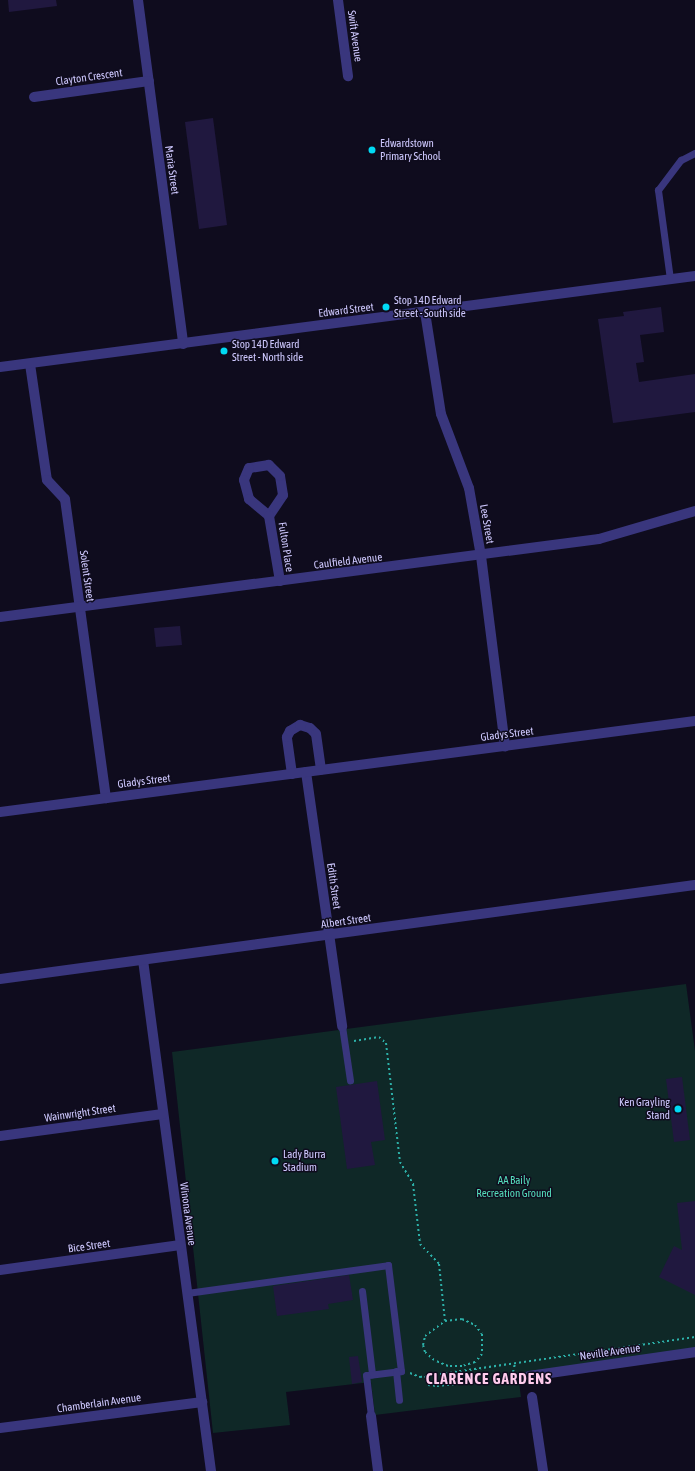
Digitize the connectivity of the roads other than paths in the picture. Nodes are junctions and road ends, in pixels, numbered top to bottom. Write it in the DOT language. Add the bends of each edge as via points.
graph roads {
  1 [pos="138,0"];
  2 [pos="338,0"];
  3 [pos="348,76"];
  4 [pos="149,81"];
  5 [pos="34,97"];
  6 [pos="695,154"];
  7 [pos="695,276"];
  8 [pos="670,279"];
  9 [pos="425,312"];
  10 [pos="183,344"];
  11 [pos="30,364"];
  12 [pos="0,367"];
  13 [pos="695,511"];
  14 [pos="269,516"];
  15 [pos="481,556"];
  16 [pos="280,581"];
  17 [pos="79,607"];
  18 [pos="0,618"];
  19 [pos="695,721"];
  20 [pos="505,746"];
  21 [pos="321,770"];
  22 [pos="306,772"];
  23 [pos="292,774"];
  24 [pos="106,798"];
  25 [pos="0,812"];
  26 [pos="695,886"];
  27 [pos="328,935"];
  28 [pos="143,960"];
  29 [pos="0,979"];
  30 [pos="342,1026"];
  31 [pos="350,1080"];
  32 [pos="163,1114"];
  33 [pos="0,1136"];
  34 [pos="180,1246"];
  35 [pos="0,1270"];
  36 [pos="362,1291"];
  37 [pos="187,1293"];
  38 [pos="695,1352"];
  39 [pos="398,1371"];
  40 [pos="372,1374"];
  41 [pos="526,1380"];
  42 [pos="532,1397"];
  43 [pos="399,1400"];
  44 [pos="202,1402"];
  45 [pos="371,1416"];
  46 [pos="0,1428"];
  47 [pos="211,1471"];
  48 [pos="378,1471"];
  49 [pos="543,1471"];
  1 -- 4 [label="street, Maria Street"];
  2 -- 3 [label="street, Swift Avenue"];
  4 -- 5 [label="street, Clayton Crescent"];
  4 -- 10 [label="street, Maria Street"];
  6 -- 8 [label="lane" via="681,160 658,190"];
  7 -- 8 [label="street, Edward Street"];
  8 -- 9 [label="street, Edward Street"];
  9 -- 10 [label="street, Edward Street"];
  9 -- 15 [label="street, Lee Street" via="441,414 469,488"];
  10 -- 11 [label="street, Edward Street"];
  11 -- 12 [label="street, Edward Street"];
  11 -- 17 [label="street, Solent Street" via="47,480 65,499"];
  13 -- 15 [label="street, Caulfield Avenue" via="599,539"];
  14 -- 14 [label="street, Fulton Place" via="283,495 280,476 269,465 249,468 244,480 249,499"];
  14 -- 16 [label="street, Fulton Place"];
  15 -- 16 [label="street, Caulfield Avenue"];
  15 -- 20 [label="street, Lee Street"];
  16 -- 17 [label="street, Caulfield Avenue"];
  17 -- 18 [label="street, Caulfield Avenue"];
  17 -- 24 [label="street, Solent Street"];
  19 -- 20 [label="street, Gladys Street"];
  20 -- 21 [label="street, Gladys Street"];
  21 -- 22 [label="street, Gladys Street"];
  21 -- 23 [label="street" via="316,734 310,728 300,725 290,731 287,737"];
  22 -- 23 [label="street, Gladys Street"];
  22 -- 27 [label="street, Edith Street"];
  23 -- 24 [label="street, Gladys Street"];
  24 -- 25 [label="street, Gladys Street"];
  26 -- 27 [label="street, Albert Street"];
  27 -- 28 [label="street, Albert Street"];
  27 -- 30 [label="street, Edith Street"];
  28 -- 29 [label="street, Albert Street"];
  28 -- 32 [label="street, Winona Avenue"];
  30 -- 31 [label="lane"];
  32 -- 33 [label="street, Wainwright Street"];
  32 -- 34 [label="street, Winona Avenue"];
  34 -- 35 [label="street, Bice Street"];
  34 -- 37 [label="street, Winona Avenue"];
  36 -- 40 [label="lane"];
  37 -- 39 [label="lane" via="388,1265"];
  37 -- 44 [label="street, Winona Avenue"];
  38 -- 41 [label="street, Neville Avenue"];
  39 -- 40 [label="lane"];
  39 -- 43 [label="lane"];
  40 -- 45 [label="lane" via="366,1375"];
  42 -- 49 [label="street"];
  44 -- 46 [label="street, Chamberlain Avenue"];
  44 -- 47 [label="street, Winona Avenue"];
  45 -- 48 [label="street"];
}
